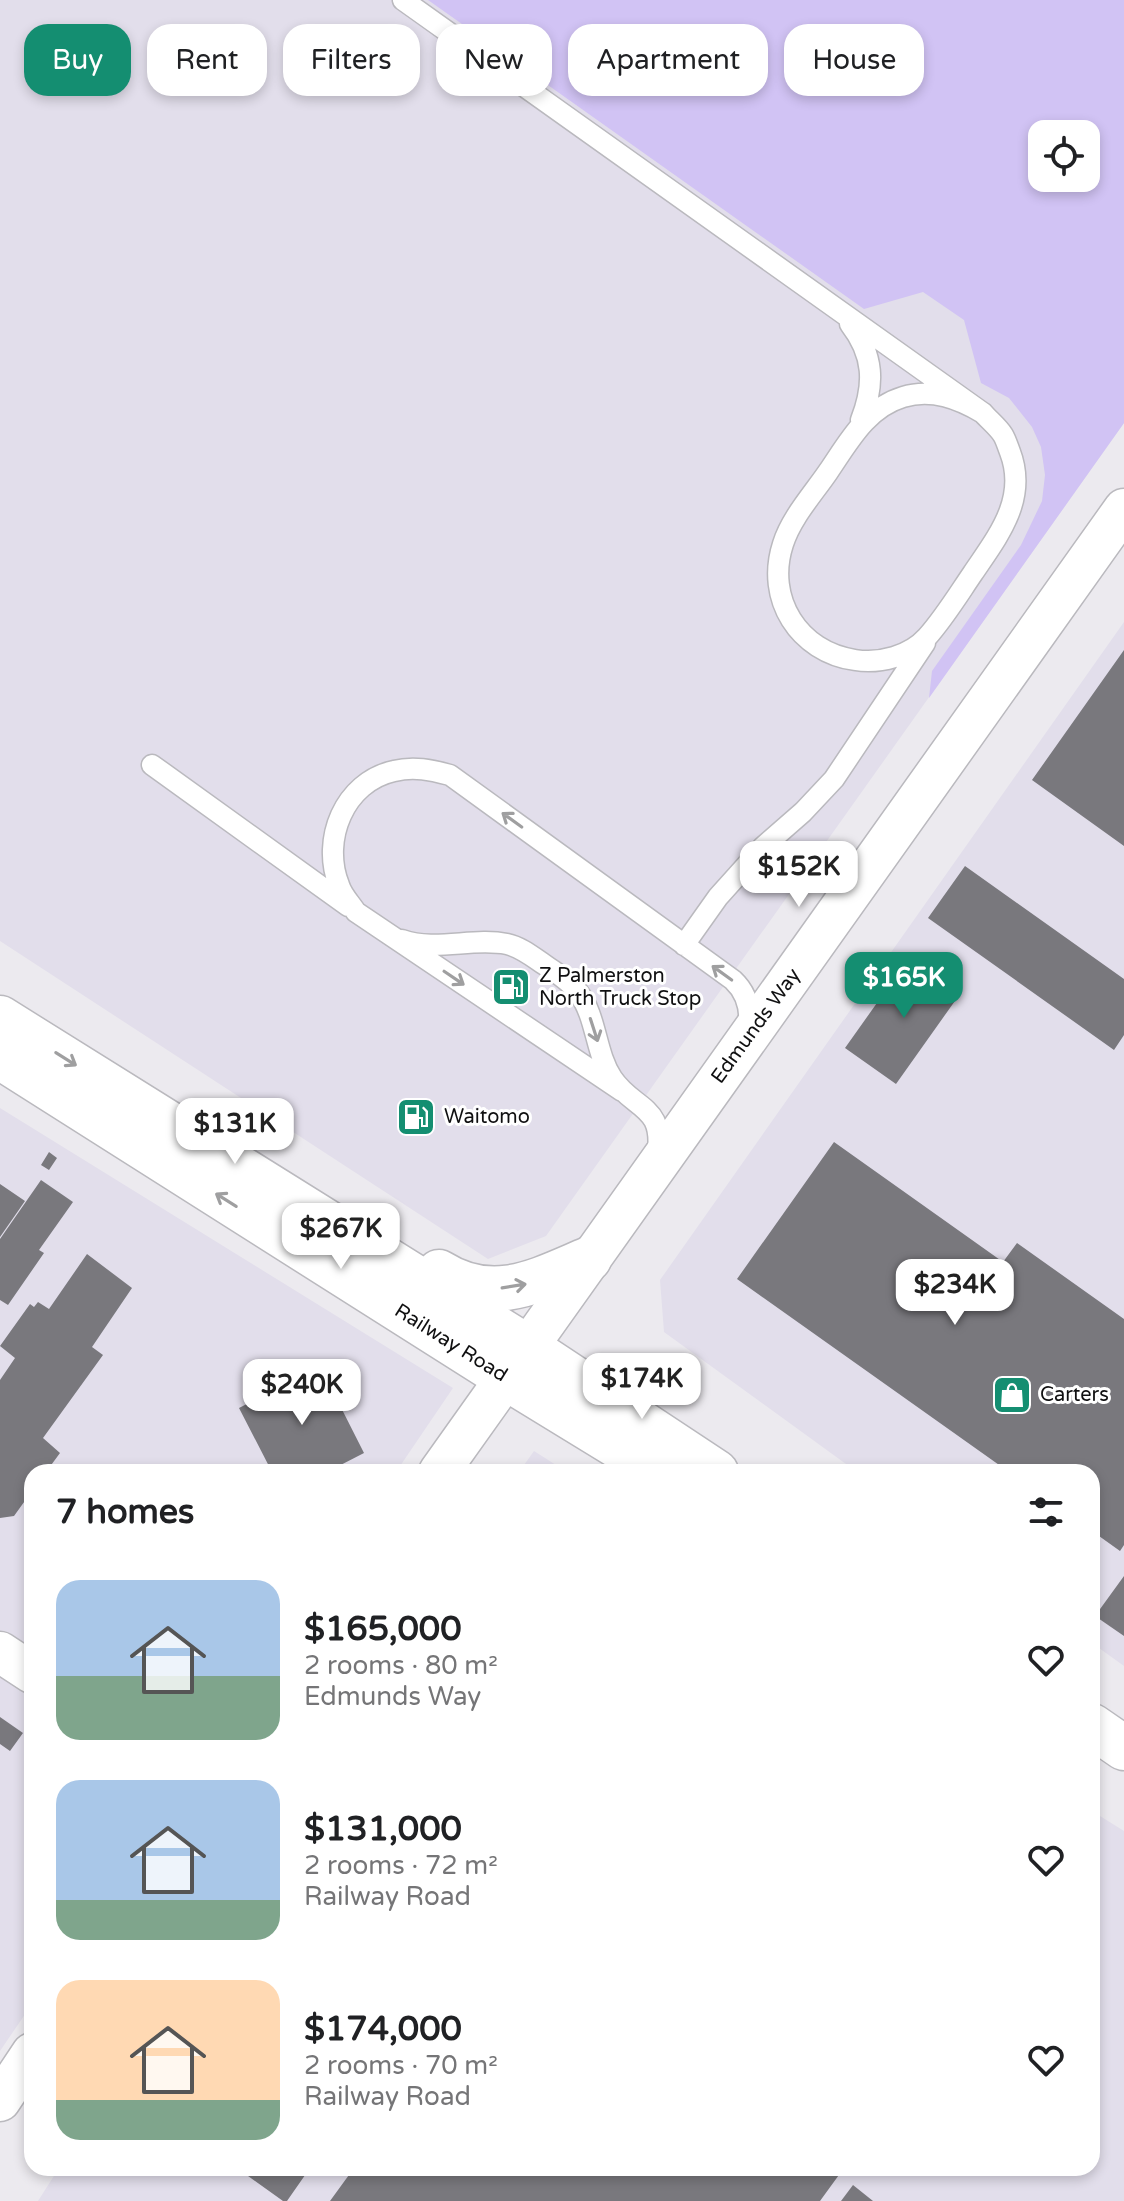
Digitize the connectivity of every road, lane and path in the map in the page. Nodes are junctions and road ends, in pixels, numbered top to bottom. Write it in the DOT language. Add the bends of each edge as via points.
graph roads {
  1 [pos="403,0"];
  2 [pos="842,314"];
  3 [pos="983,413"];
  4 [pos="859,427"];
  5 [pos="1124,509"];
  6 [pos="944,616"];
  7 [pos="152,765"];
  8 [pos="384,931"];
  9 [pos="684,945"];
  10 [pos="0,1018"];
  11 [pos="746,1039"];
  12 [pos="0,1057"];
  13 [pos="622,1091"];
  14 [pos="147,1109"];
  15 [pos="656,1165"];
  16 [pos="589,1259"];
  17 [pos="516,1362"];
  18 [pos="445,1464"];
  19 [pos="650,1464"];
  20 [pos="701,1464"];
  21 [pos="0,1652"];
  22 [pos="24,1668"];
  23 [pos="1100,1732"];
  24 [pos="1124,1748"];
  25 [pos="24,2065"];
  26 [pos="0,2101"];
  1 -- 2 [label="lane"];
  2 -- 3 [label="lane"];
  2 -- 4 [label="lane" via="861,338 871,367 870,398"];
  3 -- 4 [label="lane" via="959,399 932,393 904,396 879,408"];
  3 -- 6 [label="lane" via="1003,436 1015,465 1015,495 1005,525"];
  4 -- 6 [label="lane" via="783,542 777,570 781,598 811,643 838,658 869,662 912,648"];
  5 -- 11 [label="street, Edmunds Way"];
  6 -- 9 [label="lane" via="834,779 763,847"];
  7 -- 8 [label="lane"];
  9 -- 8 [label="lane, one-way" via="450,775 422,768 393,771 367,783 346,804 334,831 331,859 339,887 356,912"];
  8 -- 13 [label="lane, one-way"];
  8 -- 13 [label="lane, one-way" via="411,943 508,944 525,951 578,992 605,1063"];
  11 -- 9 [label="lane, one-way" via="750,1011 740,987"];
  10 -- 14 [label="main road, Railway Road, one-way"];
  11 -- 15 [label="street, Edmunds Way"];
  17 -- 12 [label="main road, Railway Road, one-way"];
  13 -- 15 [label="lane" via="651,1114"];
  14 -- 16 [label="main road, one-way" via="273,1167 454,1281 488,1290 517,1286"];
  14 -- 17 [label="main road, Railway Road"];
  15 -- 16 [label="street, Edmunds Way"];
  16 -- 17 [label="street, Edmunds Way"];
  17 -- 18 [label="street, Edmunds Way"];
  17 -- 19 [label="main road, Railway Road"];
  17 -- 20 [label="main road, Railway Road"];
  21 -- 22 [label="street"];
  23 -- 24 [label="main road"];
  25 -- 26 [label="street"];
}
